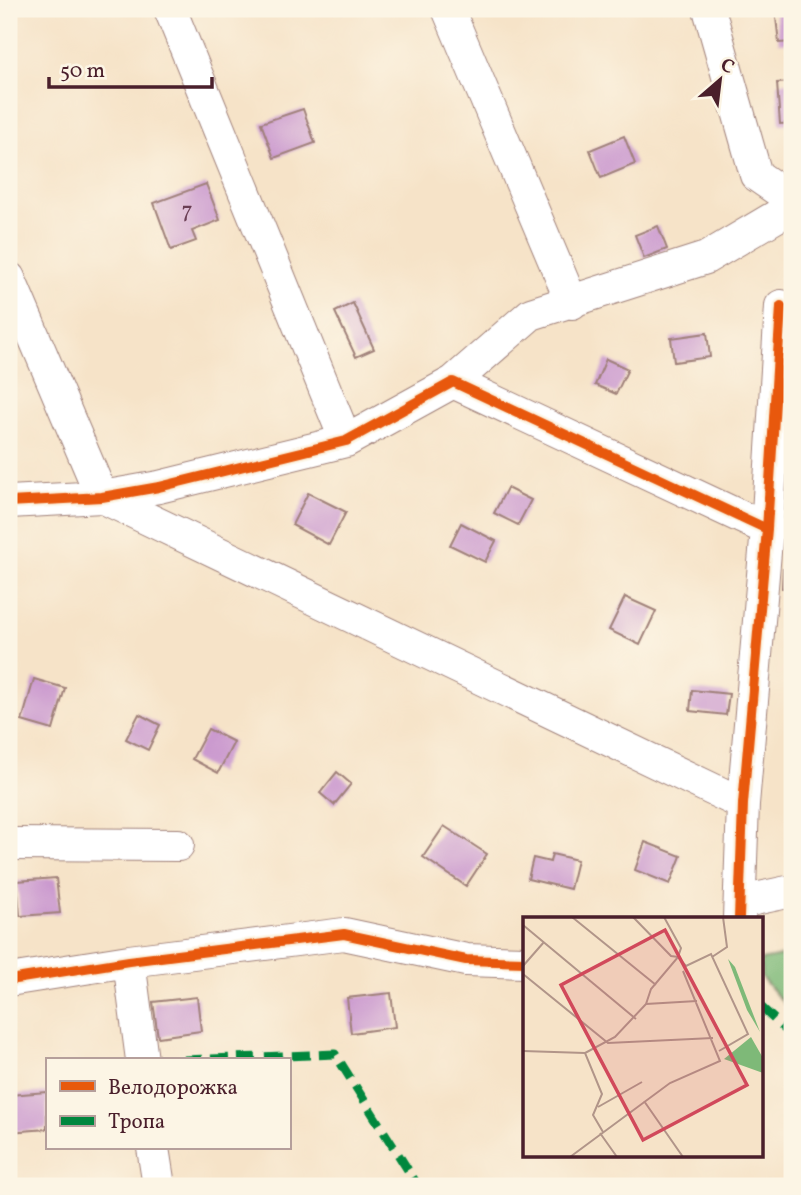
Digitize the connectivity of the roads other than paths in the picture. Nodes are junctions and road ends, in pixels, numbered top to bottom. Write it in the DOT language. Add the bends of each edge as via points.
graph roads {
  1 [pos="170,9"];
  2 [pos="448,9"];
  3 [pos="709,9"];
  4 [pos="792,200"];
  5 [pos="792,207"];
  6 [pos="9,278"];
  7 [pos="572,303"];
  8 [pos="781,306"];
  9 [pos="453,382"];
  10 [pos="346,442"];
  11 [pos="102,497"];
  12 [pos="9,502"];
  13 [pos="767,528"];
  14 [pos="743,804"];
  15 [pos="9,844"];
  16 [pos="178,845"];
  17 [pos="792,891"];
  18 [pos="740,910"];
  19 [pos="129,961"];
  20 [pos="523,962"];
  21 [pos="9,980"];
  22 [pos="142,1058"];
  23 [pos="153,1150"];
  24 [pos="159,1186"];
  1 -- 10 [label="street"];
  2 -- 7 [label="street"];
  3 -- 4 [label="street" via="756,175"];
  5 -- 7 [label="street" via="706,258"];
  6 -- 11 [label="street"];
  7 -- 9 [label="street" via="531,314"];
  8 -- 13 [label="street"];
  9 -- 10 [label="street"];
  9 -- 13 [label="street"];
  10 -- 11 [label="street"];
  11 -- 12 [label="street"];
  11 -- 14 [label="street"];
  13 -- 14 [label="street"];
  14 -- 18 [label="street"];
  15 -- 16 [label="street"];
  17 -- 18 [label="street"];
  19 -- 20 [label="street" via="344,934 466,960"];
  19 -- 21 [label="street"];
  19 -- 22 [label="street"];
  23 -- 24 [label="street"];
}
